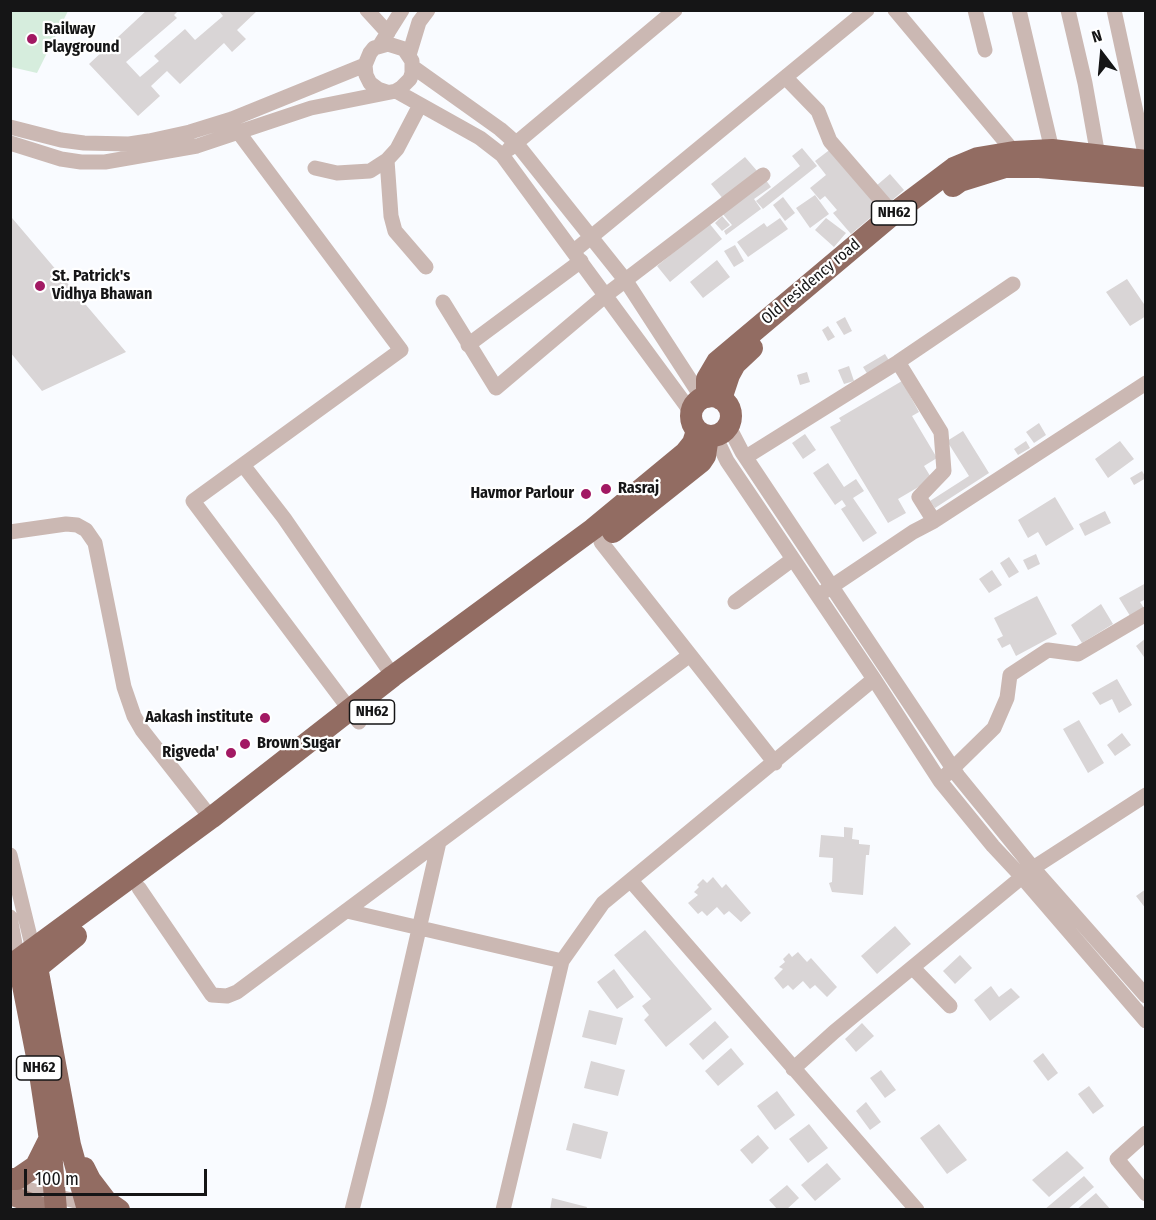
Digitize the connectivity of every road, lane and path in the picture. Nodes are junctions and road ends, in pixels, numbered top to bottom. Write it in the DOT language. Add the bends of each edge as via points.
graph roads {
  1 [pos="368,10"];
  2 [pos="402,10"];
  3 [pos="428,10"];
  4 [pos="675,10"];
  5 [pos="867,10"];
  6 [pos="895,10"];
  7 [pos="975,10"];
  8 [pos="1019,10"];
  9 [pos="1068,10"];
  10 [pos="1114,10"];
  11 [pos="384,39"];
  12 [pos="985,50"];
  13 [pos="411,61"];
  14 [pos="365,65"];
  15 [pos="786,78"];
  16 [pos="391,91"];
  17 [pos="420,105"];
  18 [pos="10,127"];
  19 [pos="239,133"];
  20 [pos="10,143"];
  21 [pos="516,143"];
  22 [pos="1052,150"];
  23 [pos="1014,152"];
  24 [pos="502,155"];
  25 [pos="1098,156"];
  26 [pos="1146,159"];
  27 [pos="387,160"];
  28 [pos="315,168"];
  29 [pos="763,175"];
  30 [pos="1146,176"];
  31 [pos="893,214"];
  32 [pos="591,237"];
  33 [pos="577,256"];
  34 [pos="426,267"];
  35 [pos="626,281"];
  36 [pos="1013,284"];
  37 [pos="606,294"];
  38 [pos="443,303"];
  39 [pos="468,345"];
  40 [pos="898,362"];
  41 [pos="1146,383"];
  42 [pos="709,417"];
  43 [pos="746,457"];
  44 [pos="243,465"];
  45 [pos="934,521"];
  46 [pos="10,532"];
  47 [pos="601,542"];
  48 [pos="793,559"];
  49 [pos="832,586"];
  50 [pos="818,596"];
  51 [pos="735,602"];
  52 [pos="1146,614"];
  53 [pos="690,655"];
  54 [pos="393,676"];
  55 [pos="874,679"];
  56 [pos="355,716"];
  57 [pos="775,763"];
  58 [pos="953,768"];
  59 [pos="940,781"];
  60 [pos="1146,795"];
  61 [pos="211,818"];
  62 [pos="439,842"];
  63 [pos="10,855"];
  64 [pos="1028,873"];
  65 [pos="631,881"];
  66 [pos="139,888"];
  67 [pos="346,911"];
  68 [pos="10,917"];
  69 [pos="419,928"];
  70 [pos="562,961"];
  71 [pos="28,964"];
  72 [pos="913,968"];
  73 [pos="1146,996"];
  74 [pos="950,1006"];
  75 [pos="1146,1021"];
  76 [pos="793,1069"];
  77 [pos="1146,1133"];
  78 [pos="59,1140"];
  79 [pos="10,1179"];
  80 [pos="10,1185"];
  81 [pos="1146,1194"];
  82 [pos="10,1195"];
  83 [pos="53,1198"];
  84 [pos="87,1207"];
  85 [pos="109,1209"];
  86 [pos="119,1209"];
  87 [pos="352,1209"];
  88 [pos="503,1209"];
  89 [pos="917,1209"];
  1 -- 11 [label="street"];
  2 -- 11 [label="street"];
  3 -- 13 [label="street" via="419,22"];
  4 -- 21 [label="street"];
  5 -- 15 [label="street"];
  6 -- 23 [label="street"];
  7 -- 12 [label="street"];
  8 -- 22 [label="street"];
  9 -- 25 [label="street"];
  10 -- 26 [label="street"];
  11 -- 13 [label="street"];
  11 -- 14 [label="street" via="370,53"];
  13 -- 16 [label="street" via="410,79 402,88"];
  13 -- 21 [label="street"];
  14 -- 16 [label="street" via="370,83"];
  14 -- 18 [label="street" via="232,119 149,141 84,143"];
  15 -- 31 [label="street" via="818,111 830,141"];
  15 -- 32 [label="street"];
  16 -- 17 [label="street"];
  16 -- 19 [label="street" via="311,108"];
  17 -- 24 [label="street" via="480,138"];
  17 -- 27 [label="street"];
  19 -- 20 [label="street" via="197,146 105,162 61,159"];
  19 -- 44 [label="street" via="401,350"];
  21 -- 24 [label="street"];
  21 -- 32 [label="street"];
  22 -- 23 [label="highway, Old residency road / NH62"];
  22 -- 25 [label="highway, Old residency road / NH62"];
  23 -- 31 [label="highway, Old residency road / NH62" via="978,158 954,168"];
  24 -- 33 [label="street"];
  25 -- 26 [label="highway, Old residency road / NH62"];
  27 -- 28 [label="street" via="370,171 358,173 337,174"];
  27 -- 34 [label="street" via="395,231"];
  29 -- 35 [label="street"];
  30 -- 42 [label="highway, Old residency road / NH62" via="1005,167 960,181 745,353 729,375"];
  31 -- 42 [label="highway, Old residency road / NH62" via="717,362 707,379"];
  32 -- 33 [label="street"];
  32 -- 35 [label="street"];
  33 -- 37 [label="street"];
  33 -- 39 [label="street"];
  35 -- 37 [label="street"];
  35 -- 42 [label="street"];
  36 -- 40 [label="street"];
  37 -- 39 [label="street" via="496,388"];
  37 -- 42 [label="street"];
  38 -- 39 [label="street"];
  40 -- 43 [label="street"];
  40 -- 45 [label="street" via="941,432 944,471 919,496"];
  41 -- 45 [label="street"];
  42 -- 43 [label="street"];
  42 -- 47 [label="highway, NH62" via="705,456 694,469"];
  42 -- 48 [label="street" via="727,461"];
  42 -- 54 [label="highway, NH62" via="685,453 594,529"];
  43 -- 49 [label="street"];
  44 -- 54 [label="street"];
  44 -- 56 [label="street" via="193,501"];
  45 -- 49 [label="street"];
  46 -- 61 [label="street" via="66,524 86,530 94,543 124,687 134,716"];
  47 -- 53 [label="street"];
  47 -- 56 [label="highway, NH62"];
  48 -- 50 [label="street"];
  48 -- 51 [label="street"];
  49 -- 50 [label="street"];
  49 -- 58 [label="street"];
  50 -- 55 [label="street"];
  52 -- 58 [label="street" via="1078,654 1048,651 1010,675 1007,698 994,728"];
  53 -- 57 [label="street"];
  53 -- 62 [label="street"];
  54 -- 56 [label="highway, NH62"];
  55 -- 57 [label="street"];
  55 -- 59 [label="street"];
  56 -- 61 [label="highway, NH62"];
  56 -- 66 [label="highway, NH62" via="231,821"];
  57 -- 65 [label="street"];
  58 -- 59 [label="street"];
  58 -- 64 [label="street"];
  59 -- 64 [label="street" via="993,846"];
  60 -- 64 [label="street"];
  61 -- 71 [label="highway, NH62"];
  62 -- 67 [label="street"];
  62 -- 69 [label="street"];
  63 -- 71 [label="street"];
  64 -- 72 [label="street"];
  64 -- 73 [label="street"];
  64 -- 75 [label="street"];
  65 -- 70 [label="street" via="603,903"];
  65 -- 76 [label="street"];
  66 -- 67 [label="street" via="206,987 212,995 219,996 237,992"];
  66 -- 71 [label="highway, NH62"];
  67 -- 69 [label="street"];
  68 -- 71 [label="street"];
  69 -- 70 [label="street"];
  69 -- 87 [label="street"];
  70 -- 88 [label="street"];
  71 -- 78 [label="highway, NH62"];
  72 -- 74 [label="street"];
  72 -- 76 [label="street"];
  76 -- 89 [label="street"];
  77 -- 81 [label="street" via="1117,1159"];
  78 -- 79 [label="highway" via="36,1166 17,1179"];
  78 -- 83 [label="highway, NH62"];
  78 -- 84 [label="highway, NH62" via="77,1173"];
  78 -- 86 [label="highway" via="106,1201"];
  80 -- 83 [label="street"];
  82 -- 83 [label="main road"];
  83 -- 84 [label="street"];
  84 -- 85 [label="street"];
}
